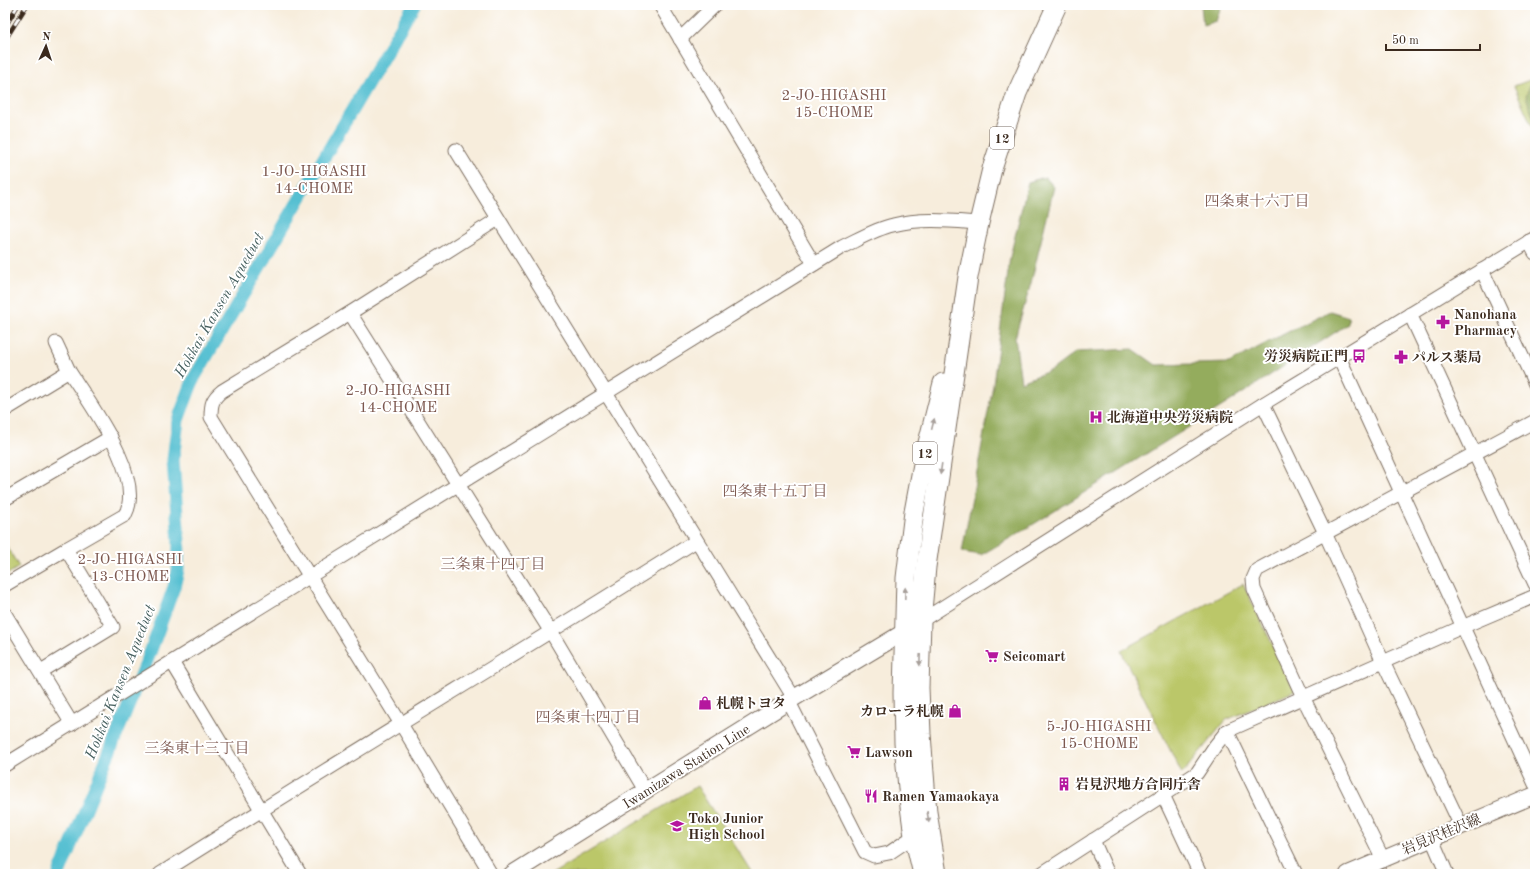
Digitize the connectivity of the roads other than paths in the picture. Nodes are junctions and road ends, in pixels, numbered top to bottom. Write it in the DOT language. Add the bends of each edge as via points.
graph roads {
  1 [pos="660,5"];
  2 [pos="715,5"];
  3 [pos="1057,5"];
  4 [pos="680,39"];
  5 [pos="456,150"];
  6 [pos="498,219"];
  7 [pos="979,223"];
  8 [pos="1533,244"];
  9 [pos="814,264"];
  10 [pos="1482,270"];
  11 [pos="968,278"];
  12 [pos="350,313"];
  13 [pos="1410,314"];
  14 [pos="56,343"];
  15 [pos="1339,357"];
  16 [pos="69,371"];
  17 [pos="1535,384"];
  18 [pos="606,394"];
  19 [pos="1263,404"];
  20 [pos="5,410"];
  21 [pos="1535,421"];
  22 [pos="111,437"];
  23 [pos="1474,453"];
  24 [pos="458,486"];
  25 [pos="1401,493"];
  26 [pos="5,499"];
  27 [pos="1325,533"];
  28 [pos="696,541"];
  29 [pos="66,549"];
  30 [pos="310,577"];
  31 [pos="1535,584"];
  32 [pos="5,585"];
  33 [pos="1535,596"];
  34 [pos="5,614"];
  35 [pos="922,621"];
  36 [pos="1462,627"];
  37 [pos="551,632"];
  38 [pos="904,632"];
  39 [pos="172,662"];
  40 [pos="1383,662"];
  41 [pos="41,671"];
  42 [pos="1303,697"];
  43 [pos="791,700"];
  44 [pos="72,724"];
  45 [pos="401,724"];
  46 [pos="1227,731"];
  47 [pos="5,765"];
  48 [pos="1535,784"];
  49 [pos="646,792"];
  50 [pos="1163,795"];
  51 [pos="1535,795"];
  52 [pos="262,809"];
  53 [pos="1460,826"];
  54 [pos="914,836"];
  55 [pos="1432,839"];
  56 [pos="1093,840"];
  57 [pos="1383,859"];
  58 [pos="160,874"];
  59 [pos="300,874"];
  60 [pos="491,874"];
  61 [pos="512,874"];
  62 [pos="923,874"];
  63 [pos="936,874"];
  64 [pos="1041,874"];
  65 [pos="1108,874"];
  66 [pos="1200,874"];
  67 [pos="1296,874"];
  68 [pos="1348,874"];
  69 [pos="1447,874"];
  1 -- 4 [label="street"];
  2 -- 4 [label="street"];
  3 -- 7 [label="highway, 12" via="1018,93 992,169"];
  4 -- 9 [label="street"];
  5 -- 6 [label="street"];
  6 -- 12 [label="street"];
  6 -- 18 [label="street"];
  7 -- 9 [label="street" via="917,221 892,225 856,240"];
  7 -- 11 [label="highway, 12"];
  8 -- 10 [label="street"];
  9 -- 18 [label="street"];
  10 -- 13 [label="street"];
  10 -- 17 [label="street"];
  11 -- 35 [label="highway, 12, one-way" via="926,567"];
  38 -- 11 [label="highway, 12, one-way" via="906,578 924,459"];
  12 -- 24 [label="street"];
  12 -- 30 [label="street" via="222,391 214,398 211,408 211,417"];
  13 -- 15 [label="street"];
  13 -- 23 [label="street"];
  14 -- 16 [label="street"];
  15 -- 19 [label="street"];
  15 -- 25 [label="street"];
  16 -- 20 [label="street"];
  16 -- 22 [label="street"];
  18 -- 24 [label="street"];
  18 -- 28 [label="street"];
  19 -- 27 [label="street"];
  19 -- 35 [label="street"];
  21 -- 23 [label="street"];
  22 -- 26 [label="street"];
  22 -- 29 [label="street" via="121,457 129,492 129,508 125,515"];
  23 -- 25 [label="street"];
  23 -- 31 [label="street"];
  24 -- 30 [label="street"];
  24 -- 37 [label="street"];
  25 -- 27 [label="street"];
  25 -- 36 [label="street"];
  27 -- 40 [label="street"];
  27 -- 42 [label="street" via="1257,570 1253,579 1254,589"];
  28 -- 37 [label="street"];
  28 -- 43 [label="street"];
  29 -- 32 [label="street"];
  29 -- 41 [label="street" via="113,627"];
  30 -- 39 [label="street"];
  30 -- 45 [label="street"];
  33 -- 36 [label="street"];
  34 -- 41 [label="street"];
  35 -- 38 [label="main road, Iwamizawa Station Line"];
  35 -- 63 [label="highway, 12, one-way" via="919,688 921,734 927,812"];
  36 -- 40 [label="street"];
  36 -- 48 [label="street"];
  37 -- 45 [label="street"];
  37 -- 49 [label="street"];
  38 -- 43 [label="main road, Iwamizawa Station Line"];
  38 -- 54 [label="highway, 12" via="904,743"];
  39 -- 44 [label="street"];
  39 -- 52 [label="street"];
  40 -- 42 [label="street"];
  40 -- 53 [label="street"];
  41 -- 44 [label="street"];
  42 -- 46 [label="street"];
  42 -- 57 [label="street"];
  43 -- 49 [label="main road, Iwamizawa Station Line"];
  43 -- 54 [label="street" via="865,852 874,856 889,853"];
  44 -- 47 [label="street"];
  45 -- 52 [label="street"];
  45 -- 60 [label="street"];
  46 -- 50 [label="street" via="1197,774"];
  46 -- 67 [label="street"];
  49 -- 61 [label="main road, Iwamizawa Station Line"];
  50 -- 56 [label="street"];
  50 -- 66 [label="street"];
  51 -- 53 [label="main road, 岩見沢桂沢線"];
  52 -- 58 [label="street"];
  52 -- 59 [label="street"];
  53 -- 55 [label="main road, 岩見沢桂沢線"];
  54 -- 62 [label="highway, 12"];
  55 -- 57 [label="main road, 岩見沢桂沢線"];
  55 -- 69 [label="street"];
  56 -- 64 [label="street"];
  56 -- 65 [label="street"];
  57 -- 68 [label="main road, 岩見沢桂沢線"];
}
